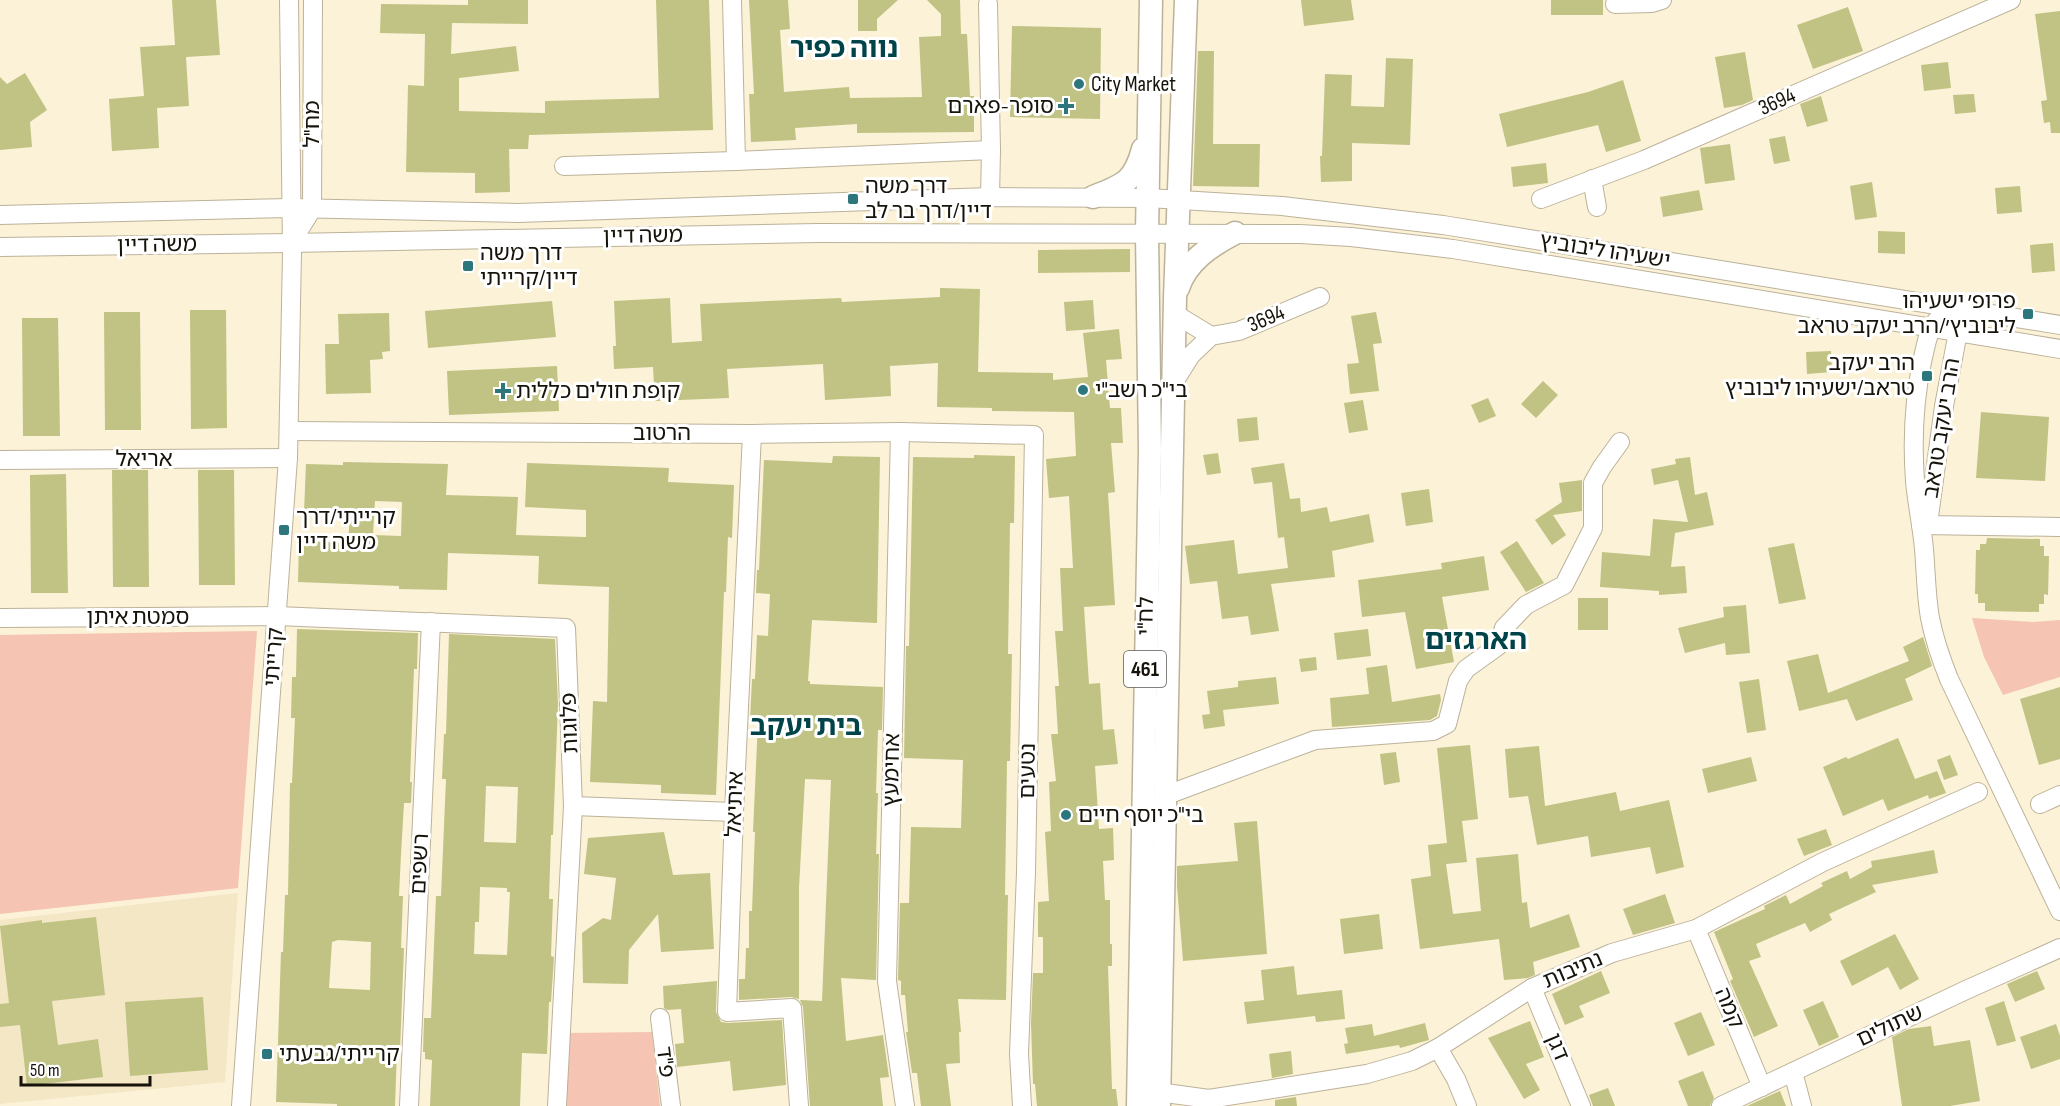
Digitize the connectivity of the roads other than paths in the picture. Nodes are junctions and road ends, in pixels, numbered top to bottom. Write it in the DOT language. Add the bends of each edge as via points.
graph roads {
  1 [pos="289,0"];
  2 [pos="313,0"];
  3 [pos="732,0"];
  4 [pos="1151,0"];
  5 [pos="1186,0"];
  6 [pos="1662,0"];
  7 [pos="2011,0"];
  8 [pos="988,4"];
  9 [pos="1615,4"];
  10 [pos="1150,122"];
  11 [pos="991,150"];
  12 [pos="736,161"];
  13 [pos="564,166"];
  14 [pos="1592,180"];
  15 [pos="990,197"];
  16 [pos="1093,198"];
  17 [pos="1148,198"];
  18 [pos="1178,199"];
  19 [pos="1541,199"];
  20 [pos="1597,207"];
  21 [pos="290,208"];
  22 [pos="312,208"];
  23 [pos="0,215"];
  24 [pos="1147,233"];
  25 [pos="1177,233"];
  26 [pos="1235,233"];
  27 [pos="291,243"];
  28 [pos="0,247"];
  29 [pos="1320,297"];
  30 [pos="1175,306"];
  31 [pos="1948,307"];
  32 [pos="2060,325"];
  33 [pos="1930,328"];
  34 [pos="1958,332"];
  35 [pos="1211,336"];
  36 [pos="2060,349"];
  37 [pos="1174,381"];
  38 [pos="289,431"];
  39 [pos="900,432"];
  40 [pos="753,434"];
  41 [pos="1034,435"];
  42 [pos="1620,442"];
  43 [pos="288,458"];
  44 [pos="0,460"];
  45 [pos="1924,525"];
  46 [pos="2060,527"];
  47 [pos="277,616"];
  48 [pos="0,618"];
  49 [pos="431,622"];
  50 [pos="1978,792"];
  51 [pos="2060,795"];
  52 [pos="1164,796"];
  53 [pos="2040,804"];
  54 [pos="573,806"];
  55 [pos="734,812"];
  56 [pos="2060,911"];
  57 [pos="1696,929"];
  58 [pos="2060,948"];
  59 [pos="1532,988"];
  60 [pos="660,1018"];
  61 [pos="1438,1048"];
  62 [pos="1793,1072"];
  63 [pos="1762,1087"];
  64 [pos="1159,1099"];
  65 [pos="241,1106"];
  66 [pos="409,1106"];
  67 [pos="557,1106"];
  68 [pos="671,1106"];
  69 [pos="799,1106"];
  70 [pos="905,1106"];
  71 [pos="1022,1106"];
  72 [pos="1138,1106"];
  73 [pos="1467,1106"];
  74 [pos="1581,1106"];
  75 [pos="1721,1106"];
  76 [pos="1802,1106"];
  1 -- 21 [label="street, מח\"ל"];
  2 -- 22 [label="street, מח\"ל"];
  3 -- 12 [label="street"];
  4 -- 10 [label="main road, 461"];
  5 -- 18 [label="main road, 461"];
  6 -- 9 [label="street"];
  7 -- 14 [label="street, 3694"];
  8 -- 11 [label="street"];
  10 -- 16 [label="main road" via="1130,180"];
  10 -- 17 [label="main road, 461"];
  11 -- 12 [label="street"];
  11 -- 15 [label="street"];
  12 -- 13 [label="street"];
  14 -- 19 [label="street, 3694"];
  14 -- 20 [label="street"];
  15 -- 16 [label="street, משה דיין"];
  15 -- 22 [label="street, משה דיין" via="519,213"];
  16 -- 17 [label="street, משה דיין"];
  17 -- 18 [label="street, ישעיהו ליבוביץ"];
  17 -- 24 [label="main road, לח\"י / 461"];
  18 -- 25 [label="main road, לח\"י / 461"];
  18 -- 31 [label="street, ישעיהו ליבוביץ" via="1344,212 1443,225"];
  21 -- 22 [label="street, משה דיין"];
  21 -- 23 [label="street, משה דיין"];
  21 -- 27 [label="street, קרייתי"];
  22 -- 27 [label="street"];
  24 -- 25 [label="street, משה דיין"];
  24 -- 27 [label="street, משה דיין" via="818,233"];
  24 -- 72 [label="main road, לח\"י / 461" via="1150,450"];
  25 -- 26 [label="street, ישעיהו ליבוביץ"];
  25 -- 30 [label="main road, לח\"י / 461"];
  26 -- 30 [label="main road" via="1191,264 1180,284"];
  26 -- 33 [label="street, ישעיהו ליבוביץ" via="1351,237 1453,249"];
  27 -- 28 [label="street, משה דיין"];
  27 -- 38 [label="street, קרייתי"];
  29 -- 35 [label="street, 3694" via="1239,331"];
  30 -- 35 [label="street"];
  30 -- 37 [label="main road, לח\"י / 461"];
  31 -- 32 [label="street, ישעיהו ליבוביץ"];
  31 -- 33 [label="street, הרב יעקב טראב"];
  31 -- 34 [label="street, הרב יעקב טראב"];
  33 -- 34 [label="street, ישעיהו ליבוביץ"];
  33 -- 45 [label="street, הרב יעקב טראב" via="1914,419 1915,482"];
  34 -- 36 [label="street, ישעיהו ליבוביץ"];
  34 -- 45 [label="street, הרב יעקב טראב"];
  35 -- 37 [label="street" via="1191,355"];
  37 -- 52 [label="main road, לח\"י / 461"];
  38 -- 40 [label="street, הרטוב"];
  38 -- 43 [label="street, קרייתי"];
  39 -- 40 [label="street, הרטוב"];
  39 -- 41 [label="street, הרטוב"];
  39 -- 70 [label="street, אחימעץ" via="887,981"];
  40 -- 55 [label="street, איתיאל"];
  41 -- 71 [label="street, נטעים" via="1019,1054"];
  42 -- 52 [label="street" via="1593,483 1593,528 1564,585 1526,605 1504,628 1498,646 1466,669 1458,681 1447,724 1433,731 1315,740"];
  43 -- 44 [label="street, אריאל"];
  43 -- 47 [label="street, קרייתי"];
  45 -- 46 [label="street"];
  45 -- 56 [label="street, הרב יעקב טראב" via="1928,606 1940,656"];
  47 -- 48 [label="street, סמטת איתן"];
  47 -- 49 [label="street, פלוגות"];
  47 -- 65 [label="street, קרייתי"];
  49 -- 54 [label="street, פלוגות" via="566,628"];
  49 -- 66 [label="street, רשפים"];
  50 -- 57 [label="street, נתיבות" via="1823,862"];
  51 -- 53 [label="street"];
  52 -- 64 [label="main road, לח\"י / 461"];
  54 -- 55 [label="street"];
  54 -- 67 [label="street, פלוגות"];
  55 -- 69 [label="street, איתיאל" via="727,1012 792,1008"];
  57 -- 59 [label="street, נתיבות" via="1612,953"];
  57 -- 63 [label="street, קמה"];
  58 -- 62 [label="street, שתולים"];
  59 -- 61 [label="street, נתיבות"];
  59 -- 74 [label="street, דגן"];
  60 -- 68 [label="street, פ\"ד"];
  61 -- 64 [label="street, נתיבות" via="1412,1062 1367,1074 1209,1099"];
  61 -- 73 [label="street"];
  62 -- 63 [label="street, שתולים"];
  62 -- 76 [label="street"];
  63 -- 75 [label="street, שתולים"];
}
